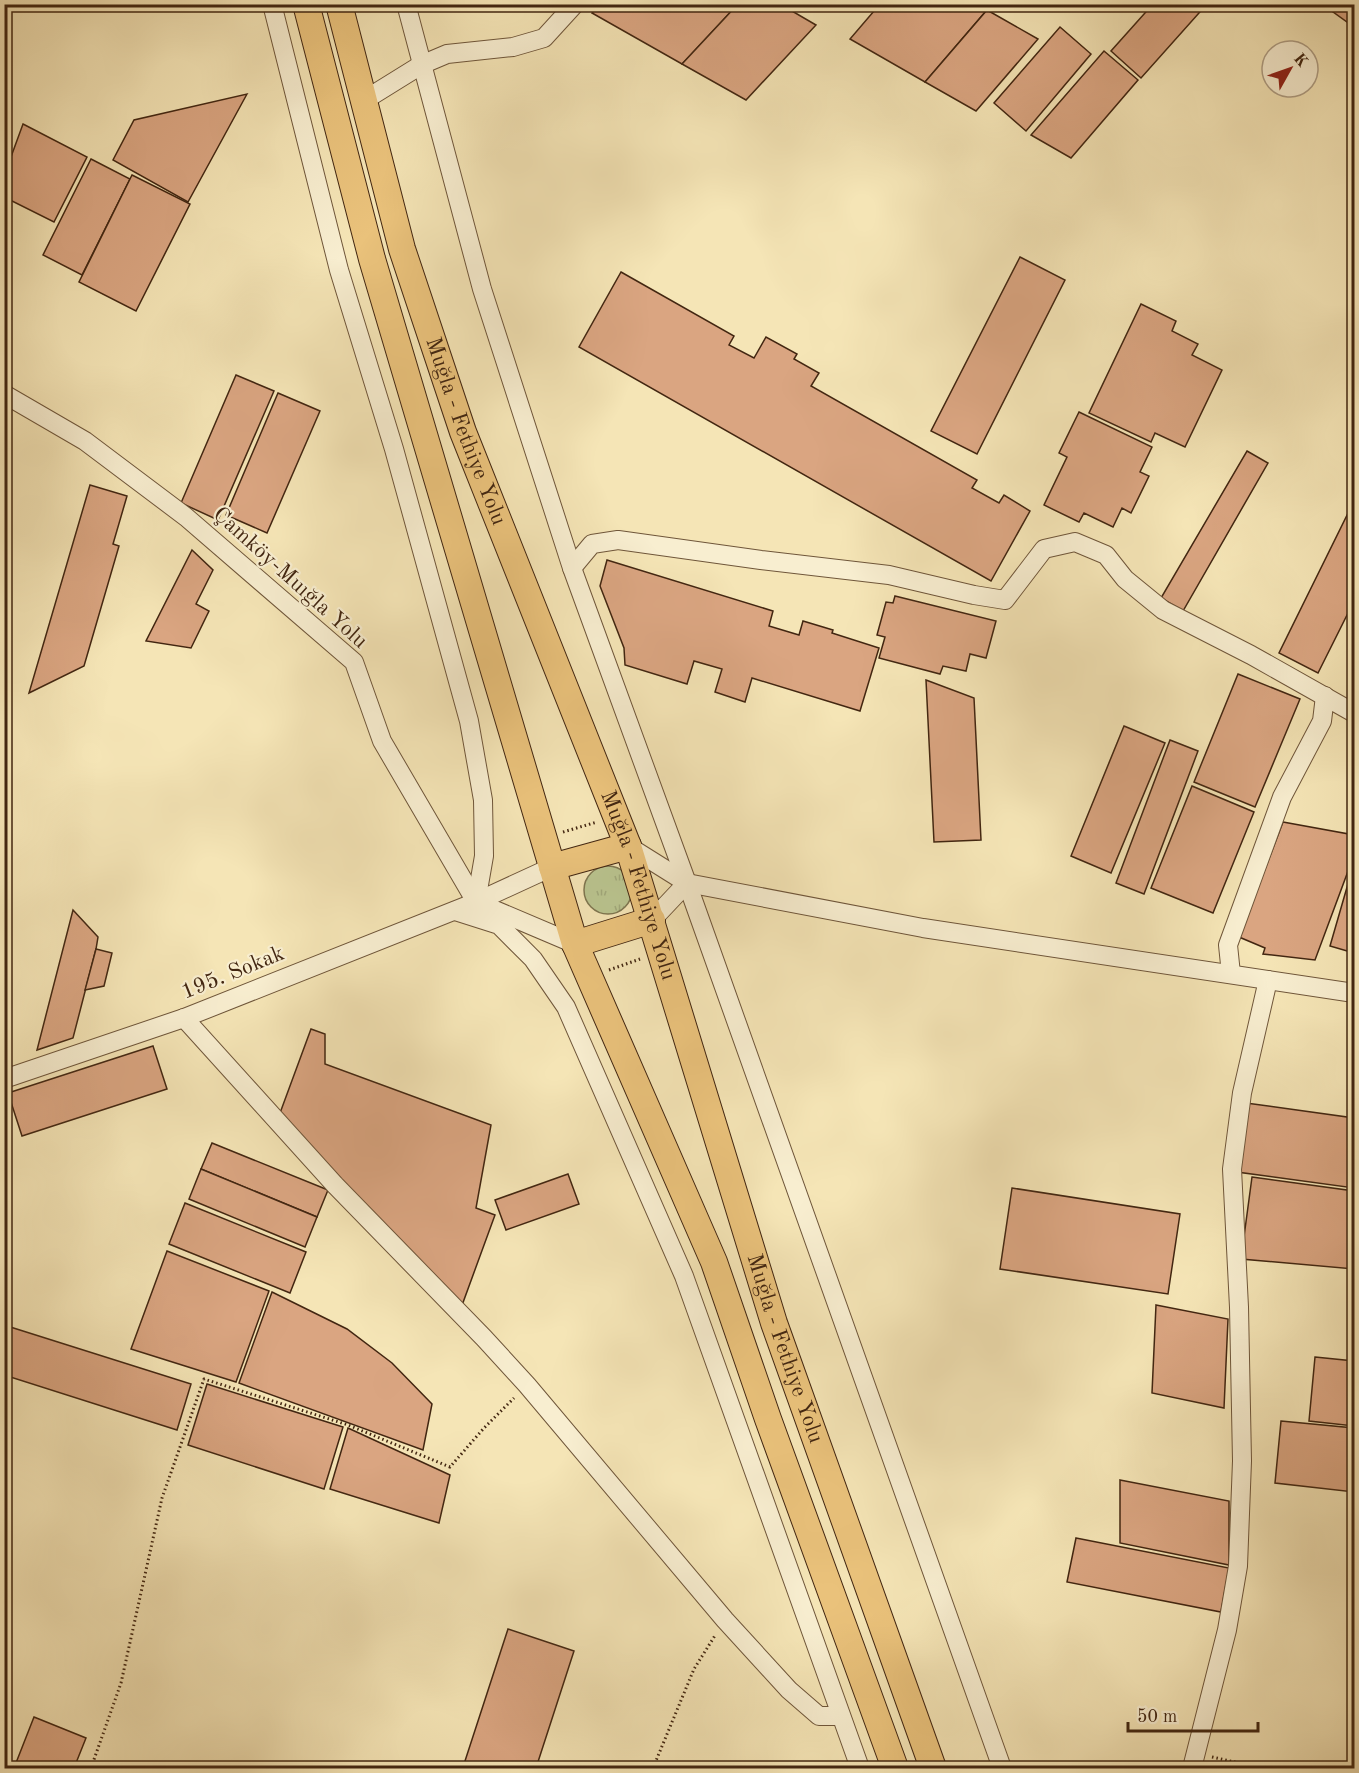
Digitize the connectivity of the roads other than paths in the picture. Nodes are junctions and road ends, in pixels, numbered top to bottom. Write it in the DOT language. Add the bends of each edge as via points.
graph roads {
  1 [pos="272,4"];
  2 [pos="306,4"];
  3 [pos="339,4"];
  4 [pos="406,4"];
  5 [pos="575,4"];
  6 [pos="421,65"];
  7 [pos="363,101"];
  8 [pos="4,394"];
  9 [pos="572,568"];
  10 [pos="1325,696"];
  11 [pos="1354,712"];
  12 [pos="628,846"];
  13 [pos="552,867"];
  14 [pos="687,883"];
  15 [pos="476,902"];
  16 [pos="455,911"];
  17 [pos="652,920"];
  18 [pos="575,944"];
  19 [pos="1231,974"];
  20 [pos="1268,980"];
  21 [pos="1354,993"];
  22 [pos="184,1018"];
  23 [pos="4,1078"];
  24 [pos="840,1716"];
  25 [pos="1194,1761"];
  26 [pos="860,1768"];
  27 [pos="896,1768"];
  28 [pos="933,1768"];
  29 [pos="1002,1768"];
  1 -- 15 [label="street" via="339,270 469,721 483,800 484,856"];
  2 -- 13 [label="highway, Muğla - Fethiye Yolu" via="372,259"];
  3 -- 7 [label="highway, Muğla - Fethiye Yolu"];
  4 -- 6 [label="street"];
  5 -- 6 [label="street" via="544,38 513,47 447,54"];
  6 -- 7 [label="street"];
  6 -- 9 [label="street" via="482,289"];
  7 -- 12 [label="highway, Muğla - Fethiye Yolu" via="402,249 463,432"];
  8 -- 15 [label="street, Çamköy-Muığla Yolu" via="85,441 186,517 354,662 382,741"];
  9 -- 10 [label="street" via="592,544 618,540 889,575 1005,600 1044,549 1075,542 1106,555 1125,579 1163,610"];
  9 -- 14 [label="street"];
  10 -- 11 [label="street"];
  10 -- 19 [label="street" via="1322,721 1282,797 1228,945"];
  12 -- 13 [label="highway"];
  12 -- 14 [label="street"];
  12 -- 17 [label="highway, Muğla - Fethiye Yolu"];
  13 -- 15 [label="street, 195. Sokak"];
  13 -- 18 [label="highway, Muğla - Fethiye Yolu"];
  14 -- 17 [label="street"];
  14 -- 19 [label="street" via="922,928"];
  14 -- 29 [label="street"];
  15 -- 16 [label="street, 195. Sokak"];
  15 -- 18 [label="street"];
  16 -- 22 [label="street, 195. Sokak"];
  16 -- 24 [label="street" via="499,925 533,959 566,1007 684,1276"];
  17 -- 18 [label="highway"];
  17 -- 28 [label="highway, Muğla - Fethiye Yolu" via="774,1323"];
  18 -- 27 [label="highway, Muğla - Fethiye Yolu" via="714,1262"];
  19 -- 20 [label="street"];
  20 -- 21 [label="street"];
  20 -- 25 [label="street" via="1242,1093 1232,1169 1242,1461 1238,1566 1227,1630"];
  22 -- 23 [label="street, 195. Sokak"];
  22 -- 24 [label="street" via="335,1185 527,1385 724,1620 789,1690 819,1716"];
  24 -- 26 [label="street"];
}
